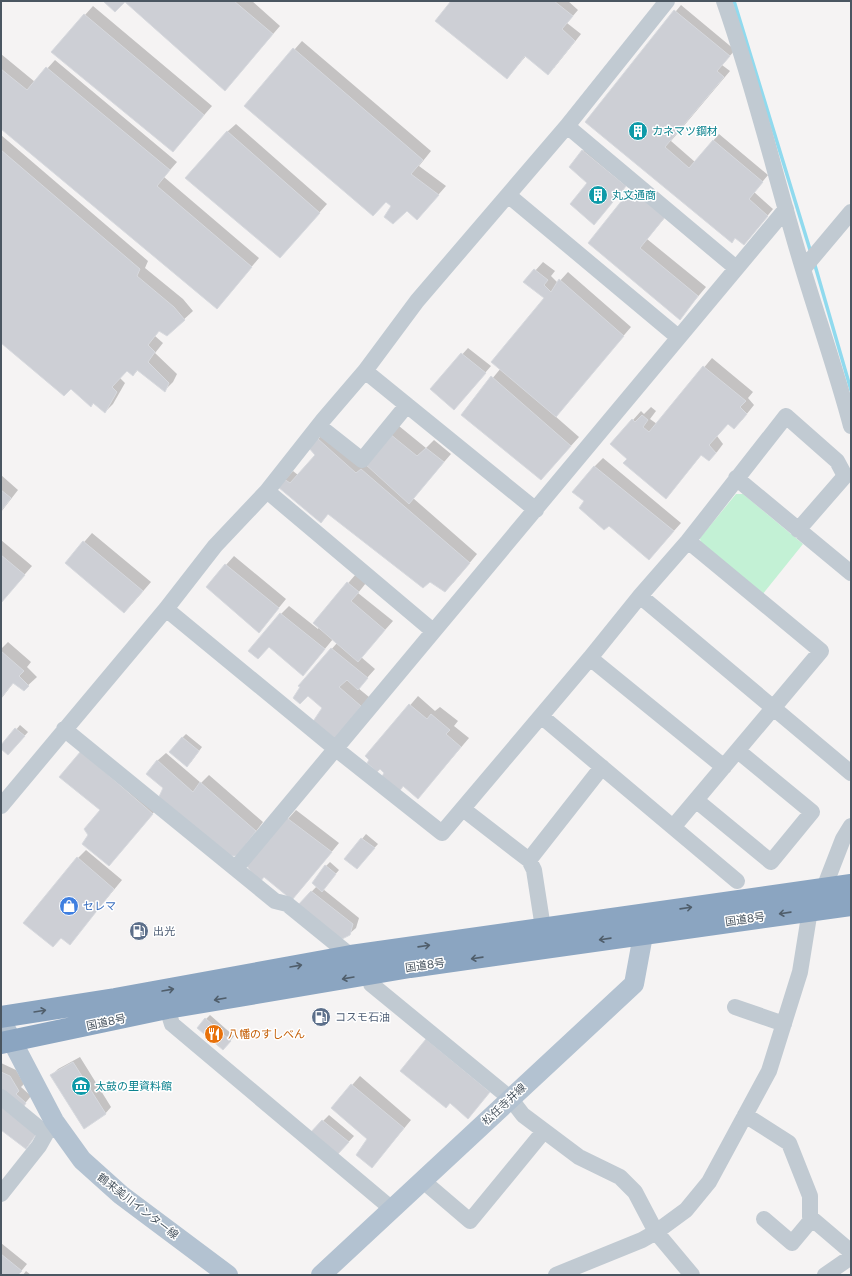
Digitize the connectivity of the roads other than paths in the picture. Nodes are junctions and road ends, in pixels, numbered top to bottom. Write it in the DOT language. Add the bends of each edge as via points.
graph roads {
  1 [pos="668,1"];
  2 [pos="724,1"];
  3 [pos="567,126"];
  4 [pos="508,195"];
  5 [pos="786,209"];
  6 [pos="851,212"];
  7 [pos="811,261"];
  8 [pos="736,268"];
  9 [pos="678,336"];
  10 [pos="366,371"];
  11 [pos="407,405"];
  12 [pos="319,426"];
  13 [pos="851,426"];
  14 [pos="736,478"];
  15 [pos="267,491"];
  16 [pos="536,510"];
  17 [pos="798,530"];
  18 [pos="688,541"];
  19 [pos="851,573"];
  20 [pos="640,596"];
  21 [pos="166,609"];
  22 [pos="433,631"];
  23 [pos="590,658"];
  24 [pos="774,707"];
  25 [pos="541,716"];
  26 [pos="64,729"];
  27 [pos="336,749"];
  28 [pos="738,751"];
  29 [pos="602,767"];
  30 [pos="724,767"];
  31 [pos="851,773"];
  32 [pos="697,801"];
  33 [pos="1,806"];
  34 [pos="463,809"];
  35 [pos="674,826"];
  36 [pos="851,826"];
  37 [pos="529,860"];
  38 [pos="236,868"];
  39 [pos="737,881"];
  40 [pos="851,885"];
  41 [pos="824,888"];
  42 [pos="274,901"];
  43 [pos="851,904"];
  44 [pos="810,910"];
  45 [pos="646,923"];
  46 [pos="543,928"];
  47 [pos="329,950"];
  48 [pos="351,956"];
  49 [pos="371,984"];
  50 [pos="735,1007"];
  51 [pos="167,1008"];
  52 [pos="1,1017"];
  53 [pos="1,1020"];
  54 [pos="784,1024"];
  55 [pos="6,1042"];
  56 [pos="1,1097"];
  57 [pos="510,1098"];
  58 [pos="745,1115"];
  59 [pos="54,1130"];
  60 [pos="544,1131"];
  61 [pos="422,1180"];
  62 [pos="1,1194"];
  63 [pos="392,1208"];
  64 [pos="764,1219"];
  65 [pos="812,1219"];
  66 [pos="656,1232"];
  67 [pos="851,1252"];
  68 [pos="851,1257"];
  69 [pos="228,1275"];
  70 [pos="321,1275"];
  71 [pos="556,1275"];
  72 [pos="692,1275"];
  73 [pos="825,1275"];
  1 -- 3 [label="street"];
  2 -- 5 [label="street" via="744,57"];
  3 -- 4 [label="street"];
  3 -- 8 [label="street"];
  4 -- 9 [label="street"];
  4 -- 10 [label="street" via="417,301"];
  5 -- 7 [label="street"];
  5 -- 8 [label="street"];
  6 -- 7 [label="street"];
  7 -- 13 [label="street"];
  8 -- 9 [label="street"];
  9 -- 16 [label="street"];
  10 -- 11 [label="street"];
  10 -- 12 [label="street"];
  11 -- 12 [label="street" via="362,460"];
  11 -- 16 [label="street"];
  12 -- 15 [label="street"];
  14 -- 17 [label="street"];
  14 -- 17 [label="street" via="786,416 837,461 845,476"];
  14 -- 18 [label="street"];
  15 -- 21 [label="street" via="215,546"];
  15 -- 22 [label="street"];
  16 -- 22 [label="street"];
  17 -- 19 [label="street"];
  18 -- 20 [label="street"];
  18 -- 24 [label="street" via="821,651"];
  20 -- 23 [label="street"];
  20 -- 24 [label="street"];
  21 -- 26 [label="street"];
  21 -- 27 [label="street"];
  22 -- 27 [label="street"];
  23 -- 25 [label="street"];
  23 -- 30 [label="street"];
  24 -- 28 [label="street"];
  24 -- 31 [label="street"];
  25 -- 29 [label="street"];
  25 -- 34 [label="street"];
  26 -- 33 [label="street"];
  26 -- 38 [label="street"];
  27 -- 34 [label="street" via="442,833"];
  27 -- 38 [label="street"];
  28 -- 30 [label="street"];
  28 -- 32 [label="street" via="812,812 771,862"];
  29 -- 35 [label="street"];
  29 -- 37 [label="street"];
  30 -- 32 [label="street"];
  32 -- 35 [label="street"];
  34 -- 37 [label="street"];
  35 -- 39 [label="street"];
  36 -- 41 [label="street" via="843,839"];
  37 -- 46 [label="street" via="534,870"];
  38 -- 42 [label="street"];
  40 -- 41 [label="highway, 国道8号"];
  41 -- 44 [label="street"];
  45 -- 41 [label="highway, 国道8号, one-way"];
  42 -- 47 [label="street"];
  42 -- 48 [label="street" via="287,904"];
  43 -- 44 [label="highway, 国道8号"];
  44 -- 45 [label="highway, 国道8号, one-way"];
  44 -- 54 [label="street" via="800,972"];
  45 -- 46 [label="highway, 国道8号"];
  45 -- 51 [label="highway, 国道8号, one-way" via="410,967"];
  45 -- 57 [label="main road, 松任寺井線" via="634,984"];
  48 -- 46 [label="highway, 国道8号, one-way"];
  52 -- 48 [label="highway, 国道8号, one-way" via="115,1000"];
  49 -- 57 [label="street"];
  50 -- 54 [label="street"];
  51 -- 55 [label="highway, 国道8号"];
  51 -- 63 [label="street" via="172,1024"];
  53 -- 55 [label="main road, 鶴来美川インター線"];
  54 -- 58 [label="street" via="768,1071"];
  55 -- 59 [label="main road, 鶴来美川インター線" via="39,1095"];
  56 -- 59 [label="street" via="40,1130"];
  57 -- 60 [label="street" via="524,1115"];
  57 -- 61 [label="main road, 松任寺井線"];
  58 -- 65 [label="street" via="789,1143 810,1196"];
  58 -- 66 [label="street" via="709,1182 686,1210"];
  59 -- 62 [label="street" via="38,1146"];
  59 -- 69 [label="main road, 鶴来美川インター線" via="82,1160 121,1195"];
  60 -- 61 [label="street" via="470,1221"];
  60 -- 66 [label="street" via="579,1157 620,1178 635,1192"];
  61 -- 63 [label="main road, 松任寺井線"];
  63 -- 70 [label="main road, 松任寺井線"];
  64 -- 65 [label="street" via="792,1243"];
  65 -- 67 [label="street"];
  66 -- 71 [label="street"];
  66 -- 72 [label="street"];
  68 -- 73 [label="street"];
}
